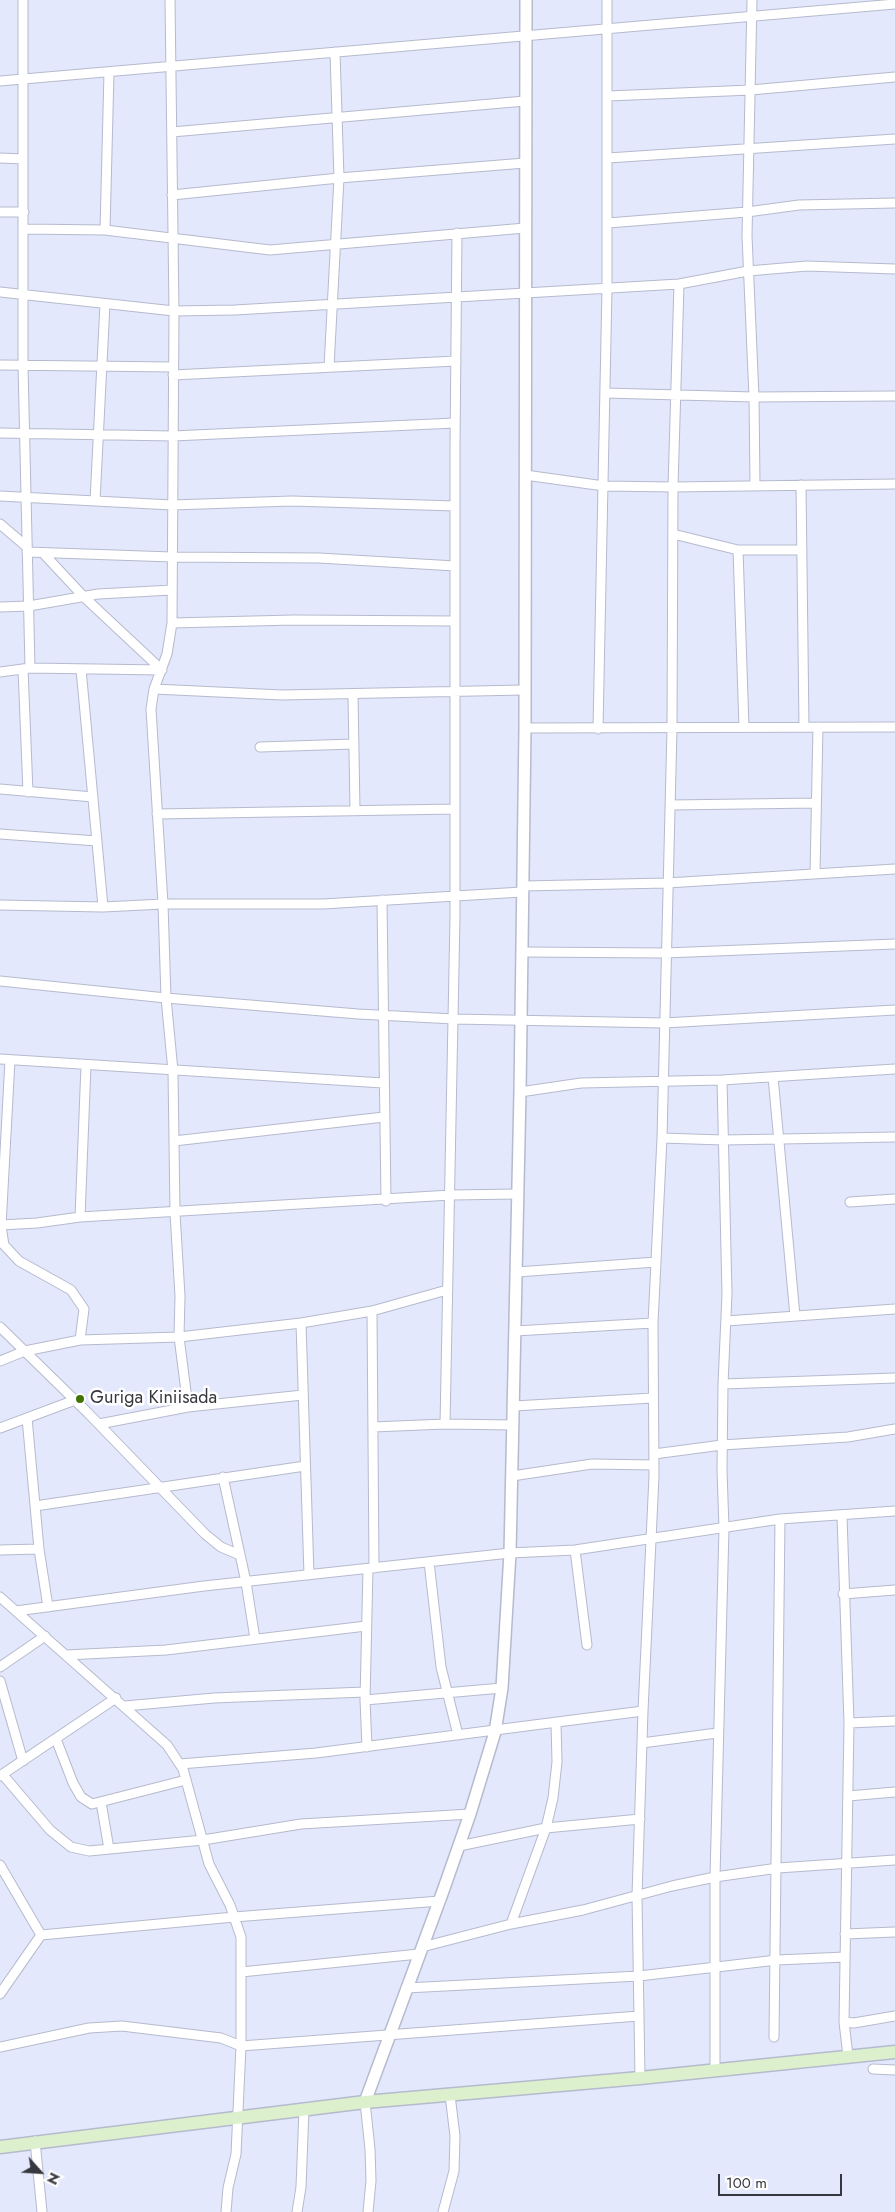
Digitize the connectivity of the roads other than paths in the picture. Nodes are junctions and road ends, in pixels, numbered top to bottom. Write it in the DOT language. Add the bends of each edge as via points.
graph roads {
  1 [pos="23,0"];
  2 [pos="170,0"];
  3 [pos="526,0"];
  4 [pos="607,0"];
  5 [pos="752,0"];
  6 [pos="895,4"];
  7 [pos="752,16"];
  8 [pos="608,28"];
  9 [pos="526,35"];
  10 [pos="335,52"];
  11 [pos="171,66"];
  12 [pos="109,72"];
  13 [pos="895,77"];
  14 [pos="23,79"];
  15 [pos="0,81"];
  16 [pos="751,90"];
  17 [pos="608,96"];
  18 [pos="525,101"];
  19 [pos="338,116"];
  20 [pos="172,132"];
  21 [pos="895,139"];
  22 [pos="749,148"];
  23 [pos="0,158"];
  24 [pos="608,158"];
  25 [pos="24,159"];
  26 [pos="525,163"];
  27 [pos="339,178"];
  28 [pos="172,195"];
  29 [pos="895,203"];
  30 [pos="0,212"];
  31 [pos="24,212"];
  32 [pos="747,212"];
  33 [pos="608,223"];
  34 [pos="525,228"];
  35 [pos="24,229"];
  36 [pos="106,230"];
  37 [pos="457,234"];
  38 [pos="173,240"];
  39 [pos="335,243"];
  40 [pos="895,268"];
  41 [pos="748,271"];
  42 [pos="679,284"];
  43 [pos="607,288"];
  44 [pos="0,292"];
  45 [pos="524,292"];
  46 [pos="24,295"];
  47 [pos="457,298"];
  48 [pos="105,304"];
  49 [pos="332,305"];
  50 [pos="174,311"];
  51 [pos="456,361"];
  52 [pos="0,365"];
  53 [pos="23,365"];
  54 [pos="101,367"];
  55 [pos="329,367"];
  56 [pos="173,371"];
  57 [pos="605,393"];
  58 [pos="676,394"];
  59 [pos="895,396"];
  60 [pos="754,397"];
  61 [pos="455,423"];
  62 [pos="0,433"];
  63 [pos="24,434"];
  64 [pos="99,435"];
  65 [pos="173,436"];
  66 [pos="524,474"];
  67 [pos="895,484"];
  68 [pos="801,485"];
  69 [pos="604,486"];
  70 [pos="755,486"];
  71 [pos="673,487"];
  72 [pos="0,496"];
  73 [pos="26,497"];
  74 [pos="95,501"];
  75 [pos="172,505"];
  76 [pos="455,506"];
  77 [pos="0,524"];
  78 [pos="673,534"];
  79 [pos="27,549"];
  80 [pos="738,550"];
  81 [pos="802,550"];
  82 [pos="43,553"];
  83 [pos="172,556"];
  84 [pos="455,566"];
  85 [pos="172,590"];
  86 [pos="84,597"];
  87 [pos="29,606"];
  88 [pos="0,607"];
  89 [pos="455,621"];
  90 [pos="172,623"];
  91 [pos="27,669"];
  92 [pos="80,669"];
  93 [pos="162,670"];
  94 [pos="0,672"];
  95 [pos="154,689"];
  96 [pos="523,690"];
  97 [pos="454,691"];
  98 [pos="353,695"];
  99 [pos="744,727"];
  100 [pos="804,727"];
  101 [pos="818,727"];
  102 [pos="895,727"];
  103 [pos="524,728"];
  104 [pos="672,728"];
  105 [pos="598,729"];
  106 [pos="354,744"];
  107 [pos="260,747"];
  108 [pos="0,789"];
  109 [pos="28,792"];
  110 [pos="93,797"];
  111 [pos="816,803"];
  112 [pos="670,805"];
  113 [pos="455,808"];
  114 [pos="355,810"];
  115 [pos="157,814"];
  116 [pos="0,834"];
  117 [pos="97,841"];
  118 [pos="895,868"];
  119 [pos="814,873"];
  120 [pos="667,883"];
  121 [pos="522,889"];
  122 [pos="455,895"];
  123 [pos="382,900"];
  124 [pos="163,904"];
  125 [pos="0,905"];
  126 [pos="103,907"];
  127 [pos="895,944"];
  128 [pos="522,952"];
  129 [pos="665,953"];
  130 [pos="0,981"];
  131 [pos="166,998"];
  132 [pos="895,1010"];
  133 [pos="382,1015"];
  134 [pos="454,1019"];
  135 [pos="521,1020"];
  136 [pos="664,1024"];
  137 [pos="0,1059"];
  138 [pos="10,1060"];
  139 [pos="86,1065"];
  140 [pos="895,1070"];
  141 [pos="173,1071"];
  142 [pos="773,1077"];
  143 [pos="722,1080"];
  144 [pos="662,1082"];
  145 [pos="383,1083"];
  146 [pos="520,1092"];
  147 [pos="4,1097"];
  148 [pos="384,1117"];
  149 [pos="895,1137"];
  150 [pos="662,1138"];
  151 [pos="778,1139"];
  152 [pos="723,1140"];
  153 [pos="174,1141"];
  154 [pos="518,1194"];
  155 [pos="451,1196"];
  156 [pos="895,1199"];
  157 [pos="386,1200"];
  158 [pos="850,1202"];
  159 [pos="175,1213"];
  160 [pos="80,1217"];
  161 [pos="0,1225"];
  162 [pos="656,1262"];
  163 [pos="517,1272"];
  164 [pos="447,1290"];
  165 [pos="895,1309"];
  166 [pos="372,1311"];
  167 [pos="796,1316"];
  168 [pos="726,1321"];
  169 [pos="301,1323"];
  170 [pos="653,1323"];
  171 [pos="0,1327"];
  172 [pos="516,1331"];
  173 [pos="179,1337"];
  174 [pos="80,1340"];
  175 [pos="25,1351"];
  176 [pos="0,1361"];
  177 [pos="895,1378"];
  178 [pos="722,1384"];
  179 [pos="303,1395"];
  180 [pos="653,1398"];
  181 [pos="75,1400"];
  182 [pos="514,1406"];
  183 [pos="188,1407"];
  184 [pos="28,1418"];
  185 [pos="99,1424"];
  186 [pos="445,1424"];
  187 [pos="513,1425"];
  188 [pos="373,1427"];
  189 [pos="0,1428"];
  190 [pos="895,1429"];
  191 [pos="722,1445"];
  192 [pos="654,1454"];
  193 [pos="654,1465"];
  194 [pos="305,1466"];
  195 [pos="223,1476"];
  196 [pos="512,1476"];
  197 [pos="160,1487"];
  198 [pos="35,1506"];
  199 [pos="895,1511"];
  200 [pos="842,1516"];
  201 [pos="780,1519"];
  202 [pos="724,1528"];
  203 [pos="650,1538"];
  204 [pos="39,1549"];
  205 [pos="0,1550"];
  206 [pos="575,1550"];
  207 [pos="510,1553"];
  208 [pos="240,1556"];
  209 [pos="429,1562"];
  210 [pos="371,1569"];
  211 [pos="308,1575"];
  212 [pos="246,1582"];
  213 [pos="895,1590"];
  214 [pos="843,1594"];
  215 [pos="0,1597"];
  216 [pos="48,1607"];
  217 [pos="16,1611"];
  218 [pos="366,1626"];
  219 [pos="44,1636"];
  220 [pos="255,1640"];
  221 [pos="587,1645"];
  222 [pos="66,1655"];
  223 [pos="0,1667"];
  224 [pos="0,1681"];
  225 [pos="502,1688"];
  226 [pos="447,1693"];
  227 [pos="365,1696"];
  228 [pos="116,1698"];
  229 [pos="124,1706"];
  230 [pos="643,1711"];
  231 [pos="895,1721"];
  232 [pos="556,1723"];
  233 [pos="849,1723"];
  234 [pos="495,1732"];
  235 [pos="717,1733"];
  236 [pos="458,1736"];
  237 [pos="56,1739"];
  238 [pos="642,1743"];
  239 [pos="367,1747"];
  240 [pos="24,1760"];
  241 [pos="180,1764"];
  242 [pos="1,1776"];
  243 [pos="186,1780"];
  244 [pos="895,1792"];
  245 [pos="848,1796"];
  246 [pos="101,1802"];
  247 [pos="470,1814"];
  248 [pos="640,1819"];
  249 [pos="546,1828"];
  250 [pos="203,1840"];
  251 [pos="459,1846"];
  252 [pos="109,1849"];
  253 [pos="895,1860"];
  254 [pos="846,1862"];
  255 [pos="0,1865"];
  256 [pos="778,1868"];
  257 [pos="715,1877"];
  258 [pos="638,1896"];
  259 [pos="440,1901"];
  260 [pos="234,1917"];
  261 [pos="511,1924"];
  262 [pos="895,1932"];
  263 [pos="845,1934"];
  264 [pos="41,1935"];
  265 [pos="421,1950"];
  266 [pos="845,1956"];
  267 [pos="777,1960"];
  268 [pos="715,1968"];
  269 [pos="241,1972"];
  270 [pos="639,1976"];
  271 [pos="406,1988"];
  272 [pos="0,1994"];
  273 [pos="639,2016"];
  274 [pos="895,2016"];
  275 [pos="844,2022"];
  276 [pos="389,2034"];
  277 [pos="774,2037"];
  278 [pos="241,2046"];
  279 [pos="0,2047"];
  280 [pos="895,2052"];
  281 [pos="848,2056"];
  282 [pos="873,2069"];
  283 [pos="716,2070"];
  284 [pos="895,2070"];
  285 [pos="640,2078"];
  286 [pos="450,2095"];
  287 [pos="365,2102"];
  288 [pos="304,2109"];
  289 [pos="238,2116"];
  290 [pos="35,2142"];
  291 [pos="0,2147"];
  292 [pos="42,2212"];
  293 [pos="226,2212"];
  294 [pos="297,2212"];
  295 [pos="368,2212"];
  296 [pos="443,2212"];
  1 -- 14 [label="street"];
  2 -- 11 [label="street"];
  3 -- 9 [label="street"];
  4 -- 8 [label="street"];
  5 -- 7 [label="street"];
  6 -- 7 [label="street"];
  7 -- 8 [label="street"];
  7 -- 16 [label="street"];
  8 -- 9 [label="street"];
  8 -- 17 [label="street"];
  9 -- 10 [label="street"];
  9 -- 18 [label="street"];
  10 -- 11 [label="street"];
  10 -- 19 [label="street"];
  11 -- 12 [label="street"];
  11 -- 20 [label="street"];
  12 -- 14 [label="street"];
  12 -- 36 [label="street"];
  13 -- 16 [label="street"];
  14 -- 15 [label="street"];
  14 -- 25 [label="street"];
  16 -- 17 [label="street"];
  16 -- 22 [label="street"];
  17 -- 24 [label="street"];
  18 -- 19 [label="street"];
  18 -- 26 [label="street"];
  19 -- 20 [label="street"];
  19 -- 27 [label="street"];
  20 -- 28 [label="street"];
  21 -- 22 [label="street"];
  22 -- 24 [label="street"];
  22 -- 32 [label="street"];
  23 -- 25 [label="street"];
  24 -- 33 [label="street"];
  25 -- 31 [label="street"];
  26 -- 27 [label="street"];
  26 -- 34 [label="street"];
  27 -- 28 [label="street"];
  27 -- 39 [label="street"];
  28 -- 38 [label="street"];
  29 -- 32 [label="street" via="799,205"];
  30 -- 31 [label="street"];
  31 -- 35 [label="street"];
  32 -- 33 [label="street"];
  32 -- 41 [label="street"];
  33 -- 43 [label="street"];
  34 -- 37 [label="street"];
  34 -- 45 [label="street"];
  35 -- 36 [label="street"];
  35 -- 46 [label="street"];
  36 -- 38 [label="street"];
  37 -- 39 [label="street"];
  37 -- 47 [label="street"];
  38 -- 39 [label="street" via="270,250"];
  38 -- 50 [label="street"];
  39 -- 49 [label="street"];
  40 -- 41 [label="street" via="807,266"];
  41 -- 42 [label="street"];
  41 -- 60 [label="street"];
  42 -- 43 [label="street"];
  42 -- 58 [label="street"];
  43 -- 45 [label="street"];
  43 -- 57 [label="street"];
  44 -- 46 [label="street"];
  45 -- 47 [label="street"];
  45 -- 66 [label="street"];
  46 -- 48 [label="street"];
  46 -- 53 [label="street"];
  47 -- 49 [label="street"];
  47 -- 51 [label="street"];
  48 -- 50 [label="street"];
  48 -- 54 [label="street"];
  49 -- 50 [label="street"];
  49 -- 55 [label="street"];
  50 -- 56 [label="street"];
  51 -- 55 [label="street"];
  51 -- 61 [label="street"];
  52 -- 53 [label="street"];
  53 -- 54 [label="street"];
  53 -- 63 [label="street"];
  54 -- 56 [label="street"];
  54 -- 64 [label="street"];
  55 -- 56 [label="street"];
  56 -- 65 [label="street"];
  57 -- 58 [label="street"];
  57 -- 69 [label="street"];
  58 -- 60 [label="street"];
  58 -- 71 [label="street"];
  59 -- 60 [label="street"];
  60 -- 70 [label="street"];
  61 -- 65 [label="street"];
  61 -- 76 [label="street"];
  62 -- 63 [label="street"];
  63 -- 64 [label="street"];
  63 -- 73 [label="street"];
  64 -- 65 [label="street"];
  64 -- 74 [label="street"];
  65 -- 75 [label="street"];
  66 -- 69 [label="street"];
  66 -- 96 [label="street"];
  67 -- 68 [label="street"];
  68 -- 70 [label="street"];
  68 -- 81 [label="street"];
  69 -- 71 [label="street"];
  69 -- 105 [label="street"];
  70 -- 71 [label="street"];
  71 -- 78 [label="street"];
  72 -- 73 [label="street"];
  73 -- 74 [label="street"];
  73 -- 79 [label="street"];
  74 -- 75 [label="street"];
  75 -- 76 [label="street" via="292,501"];
  75 -- 83 [label="street"];
  76 -- 84 [label="street"];
  77 -- 79 [label="street"];
  78 -- 80 [label="street"];
  78 -- 104 [label="street"];
  79 -- 82 [label="street"];
  79 -- 87 [label="street"];
  80 -- 81 [label="street"];
  80 -- 99 [label="street"];
  81 -- 100 [label="street"];
  82 -- 83 [label="street"];
  82 -- 86 [label="street"];
  83 -- 84 [label="street" via="319,558"];
  83 -- 85 [label="street"];
  84 -- 89 [label="street"];
  85 -- 86 [label="street"];
  85 -- 90 [label="street"];
  86 -- 87 [label="street"];
  86 -- 93 [label="street"];
  87 -- 88 [label="street"];
  87 -- 91 [label="street"];
  89 -- 90 [label="street"];
  89 -- 97 [label="street"];
  90 -- 93 [label="street"];
  91 -- 92 [label="street"];
  91 -- 94 [label="street"];
  91 -- 109 [label="street"];
  92 -- 93 [label="street"];
  92 -- 110 [label="street"];
  93 -- 95 [label="street"];
  95 -- 98 [label="street"];
  95 -- 115 [label="street" via="150,708"];
  96 -- 97 [label="street"];
  96 -- 103 [label="street"];
  97 -- 98 [label="street"];
  97 -- 113 [label="street"];
  98 -- 106 [label="street"];
  99 -- 100 [label="street"];
  99 -- 104 [label="street"];
  100 -- 101 [label="street"];
  101 -- 102 [label="street"];
  101 -- 111 [label="street"];
  103 -- 105 [label="street"];
  103 -- 121 [label="street"];
  104 -- 105 [label="street"];
  104 -- 112 [label="street"];
  106 -- 107 [label="street"];
  106 -- 114 [label="street"];
  108 -- 109 [label="street"];
  109 -- 110 [label="street"];
  110 -- 117 [label="street"];
  111 -- 112 [label="street"];
  111 -- 119 [label="street"];
  112 -- 120 [label="street"];
  113 -- 114 [label="street"];
  113 -- 122 [label="street"];
  114 -- 115 [label="street"];
  115 -- 124 [label="street"];
  116 -- 117 [label="street"];
  117 -- 126 [label="street"];
  118 -- 119 [label="street"];
  119 -- 120 [label="street"];
  120 -- 121 [label="street"];
  120 -- 129 [label="street"];
  121 -- 122 [label="street"];
  121 -- 128 [label="street"];
  122 -- 123 [label="street"];
  122 -- 134 [label="street"];
  123 -- 124 [label="street" via="323,904"];
  123 -- 133 [label="street"];
  124 -- 126 [label="street"];
  124 -- 131 [label="street"];
  125 -- 126 [label="street"];
  127 -- 129 [label="street"];
  128 -- 129 [label="street"];
  128 -- 135 [label="street"];
  129 -- 136 [label="street"];
  130 -- 131 [label="street"];
  131 -- 133 [label="street"];
  131 -- 141 [label="street"];
  132 -- 136 [label="street"];
  133 -- 134 [label="street"];
  133 -- 145 [label="street"];
  134 -- 135 [label="street"];
  134 -- 155 [label="street"];
  135 -- 136 [label="street"];
  135 -- 146 [label="street"];
  136 -- 144 [label="street"];
  137 -- 138 [label="street"];
  138 -- 139 [label="street"];
  138 -- 147 [label="street"];
  139 -- 141 [label="street"];
  139 -- 160 [label="street"];
  140 -- 142 [label="street"];
  141 -- 145 [label="street"];
  141 -- 153 [label="street"];
  142 -- 143 [label="street"];
  142 -- 151 [label="street"];
  143 -- 144 [label="street"];
  143 -- 152 [label="street"];
  144 -- 146 [label="street" via="581,1083"];
  144 -- 150 [label="street"];
  145 -- 148 [label="street"];
  146 -- 154 [label="street"];
  147 -- 161 [label="street"];
  148 -- 153 [label="street"];
  148 -- 157 [label="street"];
  149 -- 151 [label="street"];
  150 -- 152 [label="street"];
  150 -- 162 [label="street"];
  151 -- 152 [label="street"];
  151 -- 167 [label="street"];
  152 -- 168 [label="street"];
  153 -- 159 [label="street"];
  154 -- 155 [label="street"];
  154 -- 163 [label="street"];
  155 -- 157 [label="street"];
  155 -- 164 [label="street"];
  156 -- 158 [label="street"];
  157 -- 159 [label="street"];
  159 -- 160 [label="street"];
  159 -- 173 [label="street"];
  160 -- 161 [label="street"];
  161 -- 174 [label="street" via="4,1245 19,1261 71,1290 84,1309"];
  162 -- 163 [label="street"];
  162 -- 170 [label="street"];
  163 -- 172 [label="street"];
  164 -- 166 [label="street"];
  164 -- 186 [label="street"];
  165 -- 167 [label="street"];
  166 -- 169 [label="street"];
  166 -- 188 [label="street"];
  167 -- 168 [label="street"];
  168 -- 178 [label="street"];
  169 -- 173 [label="street"];
  169 -- 179 [label="street"];
  170 -- 172 [label="street"];
  170 -- 180 [label="street"];
  171 -- 175 [label="street"];
  172 -- 182 [label="street"];
  173 -- 174 [label="street"];
  173 -- 183 [label="street"];
  174 -- 175 [label="street"];
  175 -- 176 [label="street"];
  175 -- 181 [label="street"];
  177 -- 178 [label="street"];
  178 -- 191 [label="street"];
  179 -- 183 [label="street"];
  179 -- 194 [label="street"];
  180 -- 182 [label="street"];
  180 -- 192 [label="street"];
  181 -- 184 [label="street"];
  181 -- 185 [label="street"];
  182 -- 187 [label="street"];
  183 -- 185 [label="street"];
  184 -- 189 [label="street"];
  184 -- 198 [label="street"];
  185 -- 197 [label="street"];
  186 -- 187 [label="street"];
  186 -- 188 [label="street"];
  187 -- 196 [label="street"];
  188 -- 210 [label="street"];
  190 -- 191 [label="street" via="848,1437"];
  191 -- 192 [label="street"];
  191 -- 202 [label="street"];
  192 -- 193 [label="street"];
  193 -- 196 [label="street" via="592,1464"];
  193 -- 203 [label="street"];
  194 -- 195 [label="street"];
  194 -- 211 [label="street"];
  195 -- 197 [label="street"];
  195 -- 208 [label="street"];
  196 -- 207 [label="street"];
  197 -- 198 [label="street"];
  197 -- 208 [label="street" via="205,1534"];
  198 -- 204 [label="street"];
  199 -- 200 [label="street"];
  200 -- 201 [label="street"];
  200 -- 214 [label="street"];
  201 -- 202 [label="street"];
  201 -- 256 [label="street"];
  202 -- 203 [label="street"];
  202 -- 235 [label="street"];
  203 -- 206 [label="street"];
  203 -- 230 [label="street"];
  204 -- 205 [label="street"];
  204 -- 216 [label="street"];
  206 -- 207 [label="street"];
  206 -- 221 [label="street"];
  207 -- 209 [label="street"];
  207 -- 225 [label="street"];
  208 -- 212 [label="street"];
  209 -- 210 [label="street"];
  209 -- 226 [label="street" via="440,1668"];
  210 -- 211 [label="street"];
  210 -- 218 [label="street"];
  211 -- 212 [label="street"];
  212 -- 216 [label="street"];
  212 -- 220 [label="street"];
  213 -- 214 [label="street"];
  214 -- 233 [label="street"];
  215 -- 217 [label="street"];
  216 -- 217 [label="street"];
  217 -- 219 [label="street"];
  218 -- 220 [label="street"];
  218 -- 227 [label="street"];
  219 -- 222 [label="street"];
  219 -- 223 [label="street"];
  220 -- 222 [label="street" via="166,1650"];
  222 -- 228 [label="street"];
  224 -- 240 [label="street"];
  225 -- 226 [label="street"];
  225 -- 234 [label="street"];
  226 -- 227 [label="street"];
  226 -- 236 [label="street"];
  227 -- 229 [label="street" via="214,1698"];
  227 -- 239 [label="street"];
  228 -- 229 [label="street"];
  228 -- 237 [label="street"];
  229 -- 241 [label="street" via="167,1745"];
  230 -- 232 [label="street"];
  230 -- 238 [label="street"];
  231 -- 233 [label="street"];
  232 -- 234 [label="street"];
  232 -- 249 [label="street" via="557,1762"];
  233 -- 245 [label="street"];
  234 -- 236 [label="street"];
  234 -- 247 [label="street"];
  235 -- 238 [label="street"];
  235 -- 257 [label="street"];
  236 -- 239 [label="street"];
  237 -- 240 [label="street"];
  237 -- 246 [label="street" via="81,1797 92,1804"];
  238 -- 248 [label="street"];
  239 -- 241 [label="street"];
  240 -- 242 [label="street"];
  241 -- 243 [label="street"];
  242 -- 252 [label="street" via="50,1830 71,1848"];
  243 -- 246 [label="street"];
  243 -- 250 [label="street"];
  244 -- 245 [label="street"];
  245 -- 254 [label="street"];
  246 -- 252 [label="street"];
  247 -- 250 [label="street" via="302,1824"];
  247 -- 251 [label="street"];
  248 -- 249 [label="street"];
  248 -- 258 [label="street"];
  249 -- 251 [label="street"];
  249 -- 261 [label="street"];
  250 -- 252 [label="street"];
  250 -- 260 [label="street" via="209,1864"];
  251 -- 259 [label="street"];
  253 -- 254 [label="street"];
  254 -- 256 [label="street"];
  254 -- 263 [label="street"];
  255 -- 264 [label="street"];
  256 -- 257 [label="street"];
  256 -- 267 [label="street"];
  257 -- 258 [label="street"];
  257 -- 268 [label="street"];
  258 -- 261 [label="street"];
  258 -- 270 [label="street"];
  259 -- 260 [label="street"];
  259 -- 265 [label="street"];
  260 -- 264 [label="street"];
  260 -- 269 [label="street" via="241,1938"];
  261 -- 265 [label="street"];
  262 -- 263 [label="street"];
  263 -- 266 [label="street"];
  264 -- 272 [label="street"];
  265 -- 269 [label="street"];
  265 -- 271 [label="street"];
  266 -- 267 [label="street"];
  266 -- 275 [label="street"];
  267 -- 268 [label="street"];
  267 -- 277 [label="street"];
  268 -- 270 [label="street"];
  268 -- 283 [label="street"];
  269 -- 278 [label="street"];
  270 -- 271 [label="street"];
  270 -- 273 [label="street"];
  271 -- 276 [label="street"];
  273 -- 276 [label="street"];
  273 -- 285 [label="street"];
  274 -- 275 [label="street"];
  275 -- 281 [label="street"];
  276 -- 278 [label="street"];
  276 -- 287 [label="street"];
  278 -- 279 [label="street" via="221,2038 122,2026 89,2028"];
  278 -- 289 [label="street"];
  280 -- 281 [label="main road"];
  281 -- 283 [label="main road"];
  282 -- 284 [label="street"];
  283 -- 285 [label="main road"];
  285 -- 286 [label="main road"];
  286 -- 287 [label="main road"];
  286 -- 296 [label="street" via="455,2136 454,2171"];
  287 -- 288 [label="main road"];
  287 -- 295 [label="street" via="371,2181"];
  288 -- 289 [label="main road"];
  288 -- 294 [label="street"];
  289 -- 290 [label="main road"];
  289 -- 293 [label="street" via="236,2154"];
  290 -- 291 [label="main road"];
  290 -- 292 [label="street"];
}
